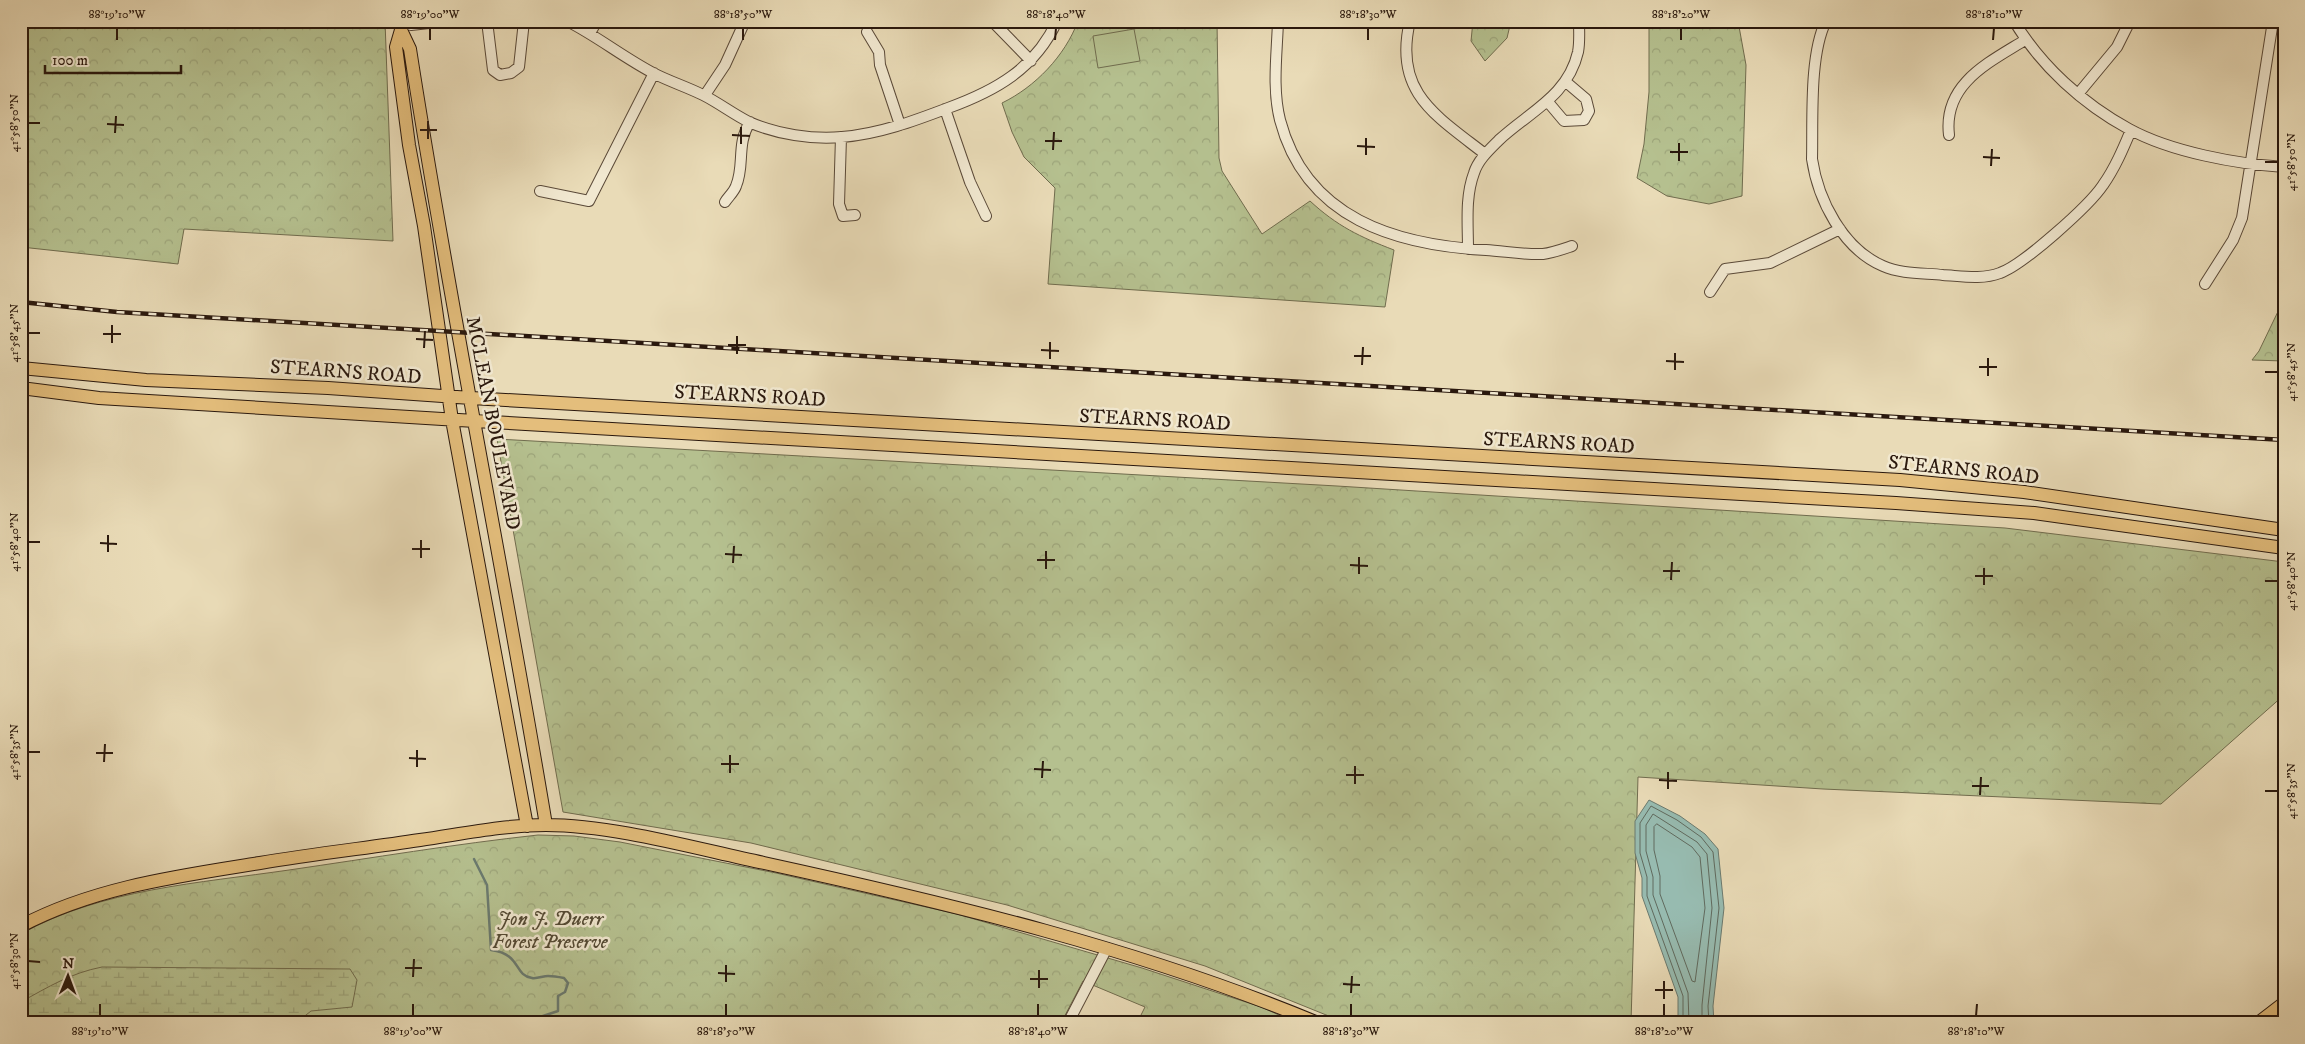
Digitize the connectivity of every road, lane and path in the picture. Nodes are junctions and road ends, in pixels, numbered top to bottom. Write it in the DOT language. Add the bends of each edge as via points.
graph roads {
  1 [pos="447,21"];
  2 [pos="487,21"];
  3 [pos="524,21"];
  4 [pos="567,21"];
  5 [pos="596,21"];
  6 [pos="745,21"];
  7 [pos="1057,21"];
  8 [pos="1278,21"];
  9 [pos="1410,21"];
  10 [pos="1579,21"];
  11 [pos="1826,21"];
  12 [pos="2014,21"];
  13 [pos="2130,21"];
  14 [pos="2273,21"];
  15 [pos="400,24"];
  16 [pos="995,24"];
  17 [pos="867,32"];
  18 [pos="590,33"];
  19 [pos="2025,40"];
  20 [pos="1031,61"];
  21 [pos="654,73"];
  22 [pos="1566,82"];
  23 [pos="2078,94"];
  24 [pos="705,96"];
  25 [pos="1548,102"];
  26 [pos="945,109"];
  27 [pos="750,122"];
  28 [pos="900,125"];
  29 [pos="2131,130"];
  30 [pos="1949,135"];
  31 [pos="841,137"];
  32 [pos="1485,154"];
  33 [pos="2251,165"];
  34 [pos="2284,168"];
  35 [pos="540,191"];
  36 [pos="725,202"];
  37 [pos="855,215"];
  38 [pos="986,216"];
  39 [pos="1840,229"];
  40 [pos="1572,246"];
  41 [pos="1468,249"];
  42 [pos="2205,284"];
  43 [pos="1710,292"];
  44 [pos="21,368"];
  45 [pos="21,388"];
  46 [pos="448,396"];
  47 [pos="471,398"];
  48 [pos="452,420"];
  49 [pos="475,421"];
  50 [pos="2284,530"];
  51 [pos="2284,548"];
  52 [pos="546,825"];
  53 [pos="527,826"];
  54 [pos="21,926"];
  55 [pos="1106,948"];
  56 [pos="2284,1003"];
  57 [pos="1068,1023"];
  58 [pos="1318,1023"];
  59 [pos="2258,1023"];
  1 -- 15 [label="street"];
  2 -- 3 [label="street" via="493,70 500,74 511,73 519,67"];
  4 -- 18 [label="street"];
  5 -- 18 [label="street"];
  6 -- 24 [label="street" via="725,65"];
  7 -- 20 [label="street" via="1044,46"];
  8 -- 41 [label="street" via="1276,93 1280,120 1302,169 1324,195 1376,230 1437,247"];
  9 -- 32 [label="street" via="1406,38 1408,76 1419,98 1436,117"];
  10 -- 22 [label="street" via="1578,51"];
  11 -- 39 [label="street" via="1815,73 1812,159 1820,191"];
  12 -- 19 [label="street"];
  13 -- 23 [label="street" via="2117,47"];
  14 -- 33 [label="street"];
  15 -- 46 [label="main road, MCLEAN BOULEVARD" via="396,47"];
  15 -- 47 [label="main road, MCLEAN BOULEVARD" via="410,49 446,275"];
  16 -- 20 [label="street"];
  17 -- 28 [label="street" via="879,52 880,66"];
  18 -- 21 [label="street"];
  19 -- 23 [label="street" via="2051,71"];
  19 -- 30 [label="street" via="1969,78 1952,100 1947,118"];
  20 -- 26 [label="street" via="1002,85"];
  21 -- 24 [label="street"];
  21 -- 35 [label="street" via="589,200"];
  22 -- 25 [label="street"];
  22 -- 25 [label="street" via="1586,99 1589,111 1584,120 1564,121"];
  23 -- 29 [label="street"];
  24 -- 27 [label="street"];
  25 -- 32 [label="street"];
  26 -- 28 [label="street"];
  26 -- 38 [label="street" via="970,182"];
  27 -- 31 [label="street" via="791,134"];
  27 -- 36 [label="street" via="741,144 737,183"];
  28 -- 31 [label="street"];
  29 -- 33 [label="street" via="2194,152"];
  29 -- 39 [label="street" via="2116,164 2092,199 2020,262 2000,273 1984,277 1959,276 1884,267 1847,241"];
  31 -- 37 [label="street" via="839,204 843,216"];
  32 -- 41 [label="street" via="1474,172 1469,192"];
  33 -- 34 [label="street"];
  33 -- 42 [label="street" via="2242,218 2233,240"];
  39 -- 43 [label="street" via="1770,263 1726,269"];
  40 -- 41 [label="street" via="1544,254"];
  44 -- 46 [label="main road, STEARNS ROAD" via="146,380"];
  45 -- 48 [label="main road, STEARNS ROAD" via="98,398"];
  46 -- 47 [label="main road, STEARNS ROAD"];
  46 -- 48 [label="main road, MCLEAN BOULEVARD"];
  47 -- 49 [label="main road, MCLEAN BOULEVARD"];
  47 -- 50 [label="main road, STEARNS ROAD" via="1900,480 2033,494"];
  48 -- 49 [label="main road, STEARNS ROAD"];
  48 -- 53 [label="main road, MCLEAN BOULEVARD"];
  49 -- 51 [label="main road, STEARNS ROAD" via="1896,503 2034,513"];
  49 -- 52 [label="main road, MCLEAN BOULEVARD"];
  52 -- 53 [label="main road"];
  52 -- 55 [label="main road" via="653,839 917,896"];
  53 -- 54 [label="main road" via="170,878 78,900"];
  55 -- 57 [label="street"];
  55 -- 58 [label="main road" via="1274,1004"];
  56 -- 59 [label="main road"];
}
